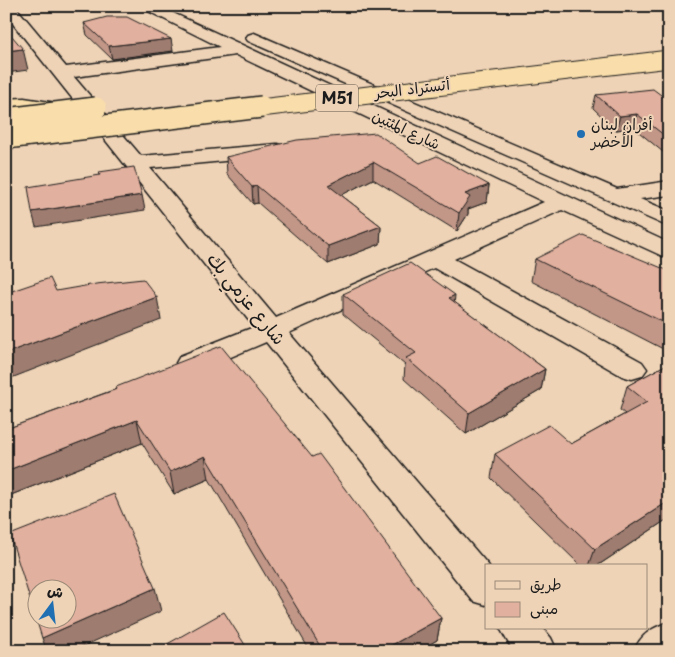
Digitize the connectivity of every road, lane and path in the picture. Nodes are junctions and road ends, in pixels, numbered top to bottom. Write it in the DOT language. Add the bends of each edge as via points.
graph roads {
  1 [pos="7,6"];
  2 [pos="145,6"];
  3 [pos="180,6"];
  4 [pos="238,50"];
  5 [pos="669,59"];
  6 [pos="63,73"];
  7 [pos="383,73"];
  8 [pos="275,86"];
  9 [pos="6,105"];
  10 [pos="109,106"];
  11 [pos="70,111"];
  12 [pos="6,119"];
  13 [pos="465,130"];
  14 [pos="419,137"];
  15 [pos="6,138"];
  16 [pos="380,140"];
  17 [pos="292,148"];
  18 [pos="136,163"];
  19 [pos="669,188"];
  20 [pos="614,196"];
  21 [pos="562,202"];
  22 [pos="669,220"];
  23 [pos="669,252"];
  24 [pos="435,258"];
  25 [pos="271,330"];
  26 [pos="632,369"];
  27 [pos="171,371"];
  28 [pos="485,588"];
  29 [pos="521,630"];
  30 [pos="669,640"];
  31 [pos="538,651"];
  32 [pos="654,651"];
  1 -- 6 [label="street, شارع عزمي بك"];
  2 -- 4 [label="street, شارع المئتين"];
  3 -- 13 [label="street, شارع المئتين"];
  4 -- 6 [label="street"];
  4 -- 14 [label="street, شارع المئتين"];
  5 -- 15 [label="highway, أتستراد البحر / M51, bridge"];
  6 -- 18 [label="street, شارع عزمي بك"];
  7 -- 8 [label="highway, أتستراد البحر / M51"];
  9 -- 11 [label="highway" via="24,104"];
  10 -- 11 [label="highway, bridge"];
  11 -- 12 [label="highway, bridge"];
  13 -- 14 [label="street"];
  13 -- 20 [label="street, شارع المئتين"];
  14 -- 16 [label="street"];
  14 -- 21 [label="street, شارع المئتين"];
  17 -- 18 [label="street"];
  18 -- 25 [label="street, شارع عزمي بك"];
  19 -- 20 [label="street"];
  20 -- 22 [label="street, شارع المئتين"];
  21 -- 23 [label="street, شارع المئتين"];
  21 -- 24 [label="street"];
  24 -- 25 [label="street"];
  24 -- 26 [label="street"];
  25 -- 27 [label="street"];
  25 -- 28 [label="street, شارع عزمي بك"];
  29 -- 31 [label="street"];
  30 -- 32 [label="street"];
}
